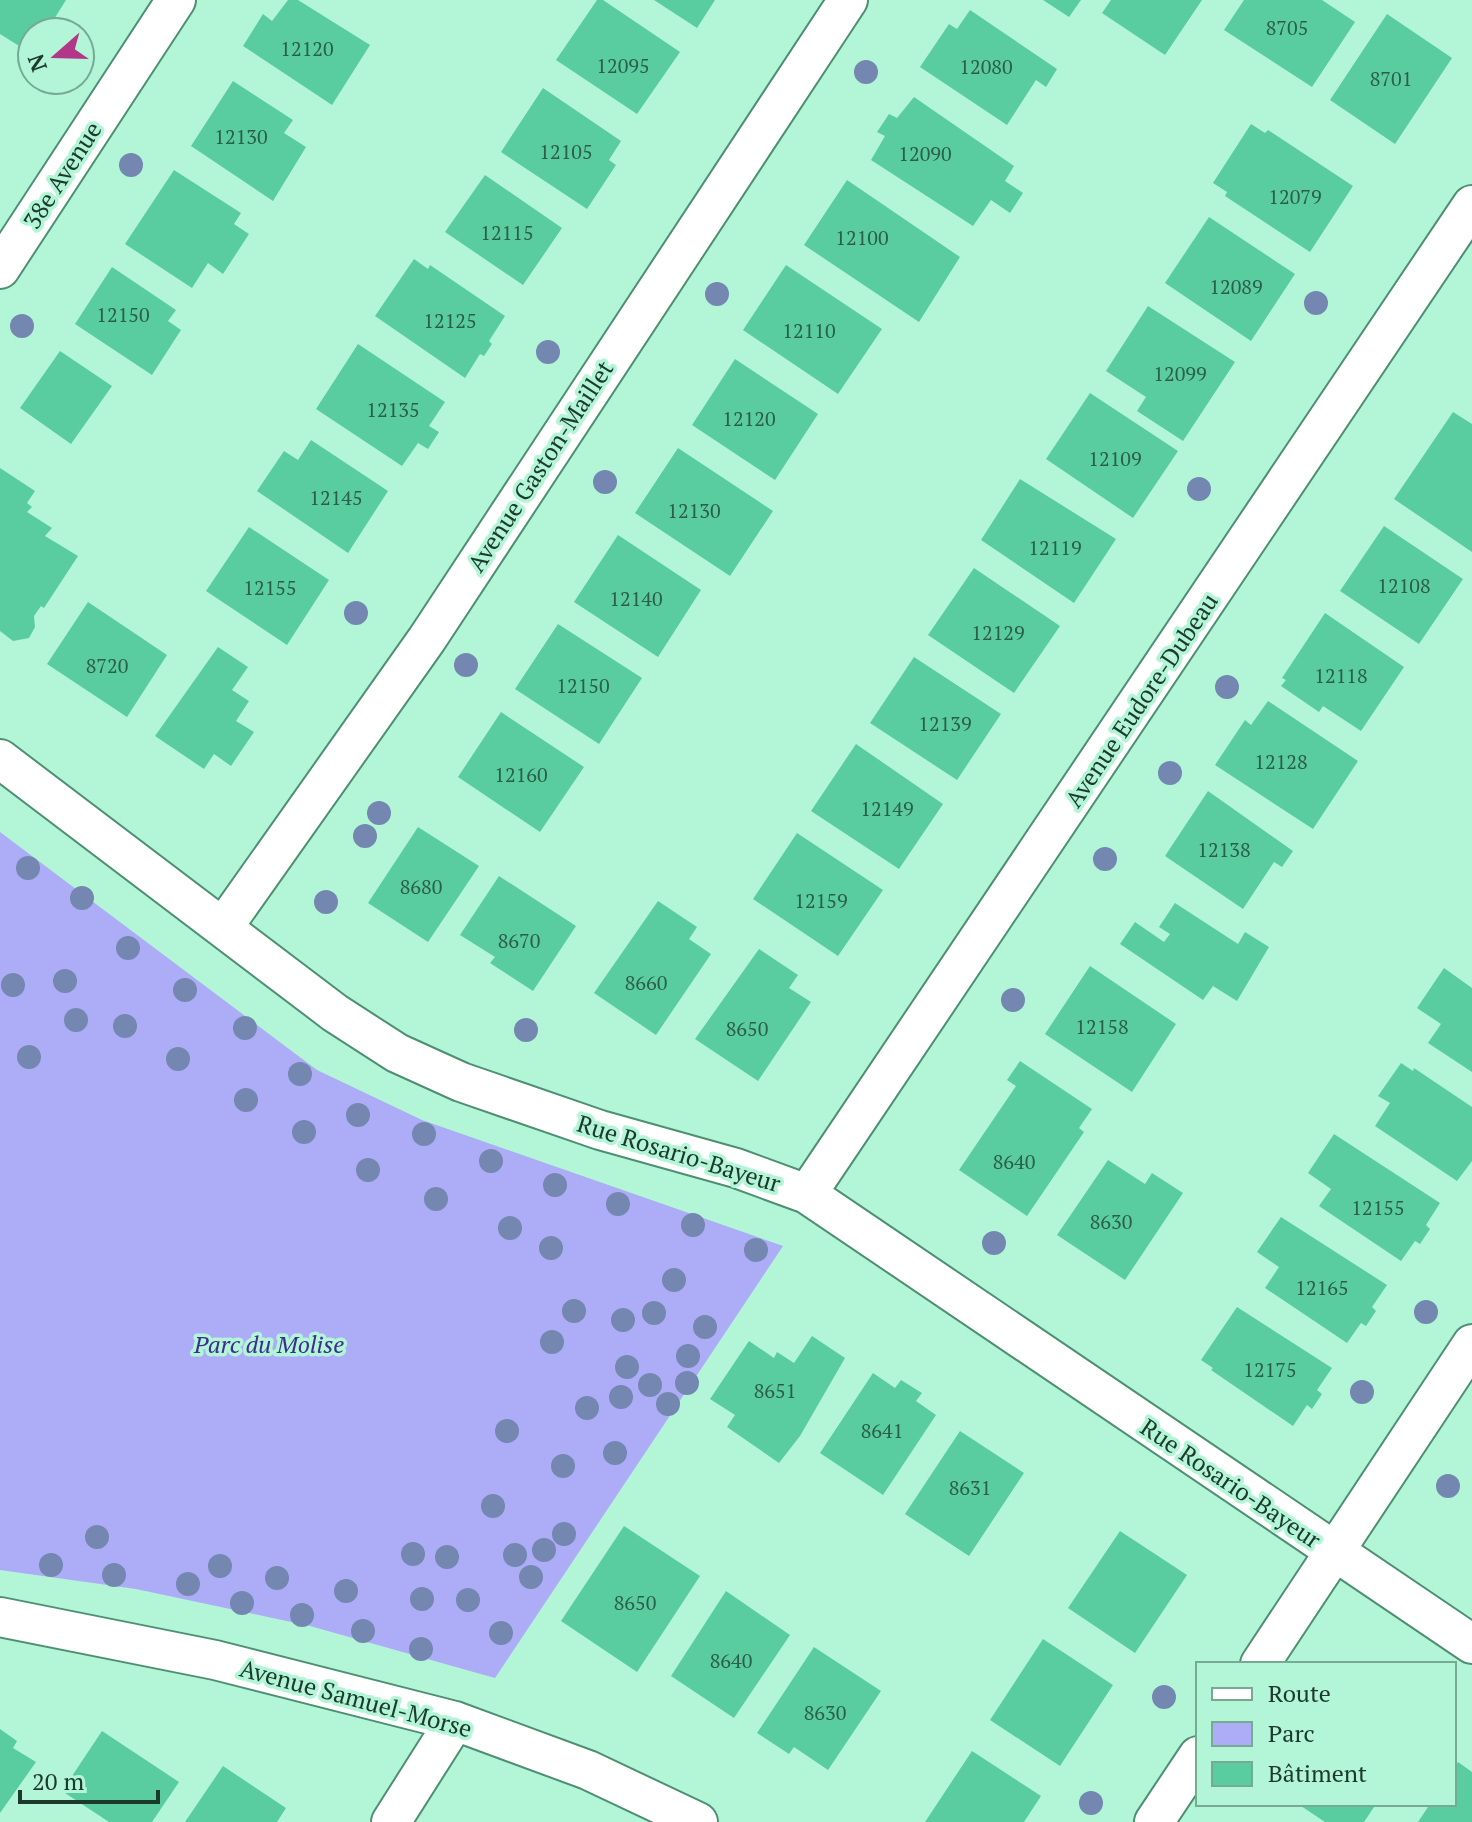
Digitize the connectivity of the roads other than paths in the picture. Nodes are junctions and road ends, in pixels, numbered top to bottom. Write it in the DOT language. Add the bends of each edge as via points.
graph roads {
  1 [pos="176,0"];
  2 [pos="848,0"];
  3 [pos="1472,205"];
  4 [pos="0,269"];
  5 [pos="0,759"];
  6 [pos="224,926"];
  7 [pos="807,1194"];
  8 [pos="1472,1344"];
  9 [pos="1333,1553"];
  10 [pos="0,1617"];
  11 [pos="1472,1644"];
  12 [pos="1261,1662"];
  13 [pos="455,1721"];
  14 [pos="1196,1759"];
  15 [pos="391,1822"];
  16 [pos="698,1822"];
  17 [pos="1154,1822"];
  1 -- 4 [label="street, 38e Avenue"];
  2 -- 6 [label="street, Avenue Gaston-Maillet" via="427,639"];
  3 -- 7 [label="street, Avenue Eudore-Dubeau"];
  5 -- 6 [label="street, Rue Rosario-Bayeur"];
  6 -- 7 [label="street, Rue Rosario-Bayeur" via="335,1013 397,1053 461,1082 600,1130"];
  7 -- 9 [label="street, Rue Rosario-Bayeur"];
  8 -- 9 [label="street"];
  9 -- 11 [label="street, Rue Rosario-Bayeur"];
  9 -- 12 [label="street"];
  10 -- 13 [label="street, Avenue Samuel-Morse" via="215,1660"];
  13 -- 15 [label="street"];
  13 -- 16 [label="street, Avenue Samuel-Morse" via="588,1770"];
  14 -- 17 [label="street"];
}
